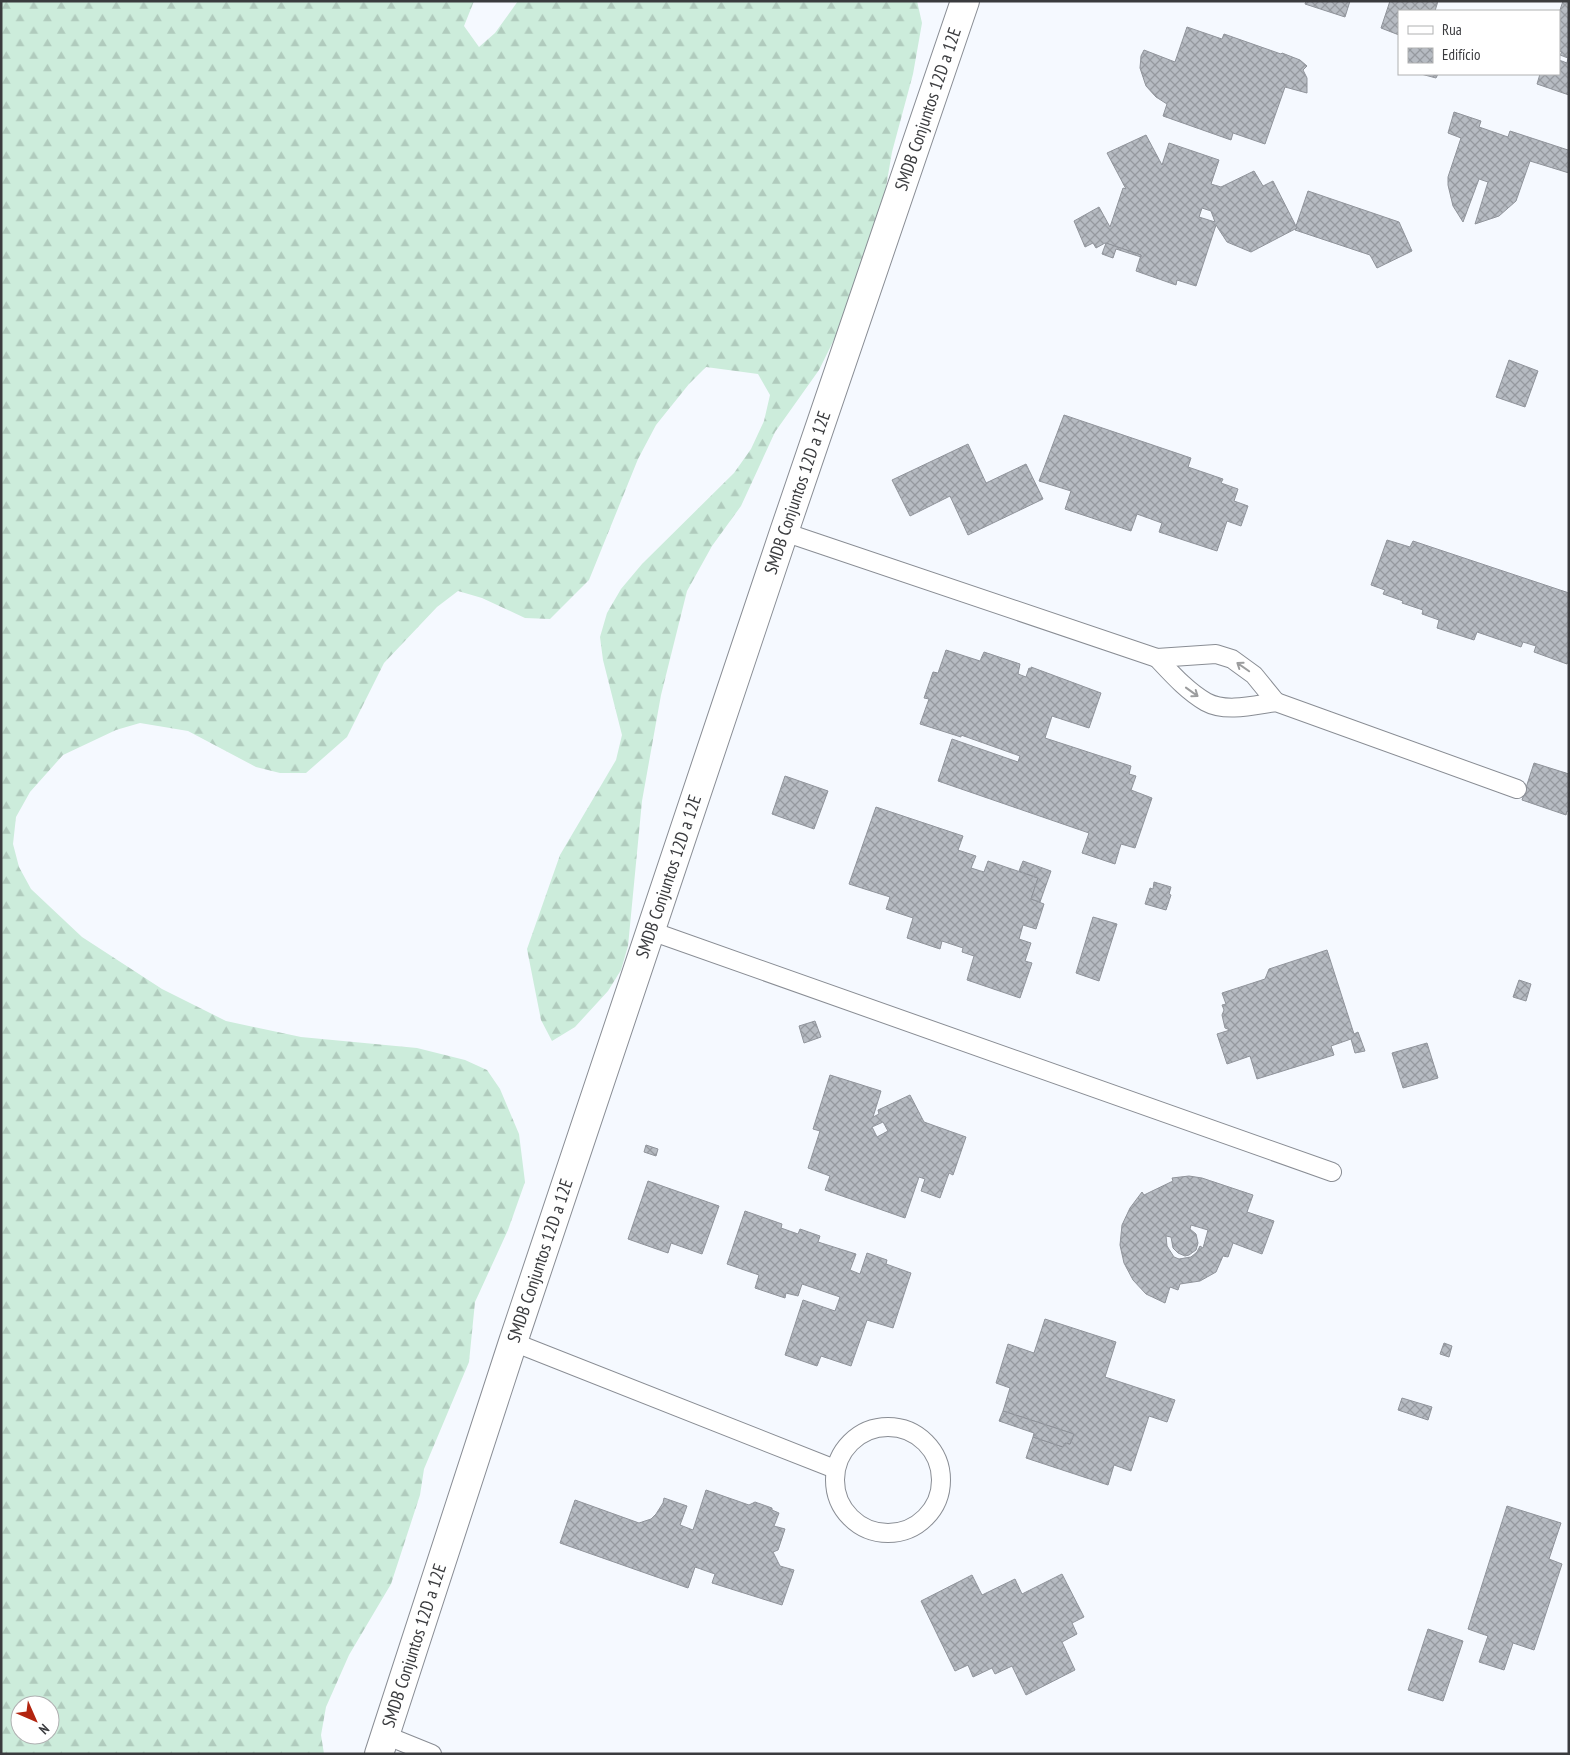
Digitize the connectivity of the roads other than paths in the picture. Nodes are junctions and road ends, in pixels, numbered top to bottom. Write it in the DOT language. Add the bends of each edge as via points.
graph roads {
  1 [pos="966,1"];
  2 [pos="784,532"];
  3 [pos="1157,658"];
  4 [pos="1276,702"];
  5 [pos="1517,789"];
  6 [pos="651,931"];
  7 [pos="1332,1172"];
  8 [pos="513,1342"];
  9 [pos="835,1469"];
  10 [pos="382,1744"];
  11 [pos="432,1754"];
  1 -- 2 [label="street, SMDB Conjuntos 12D a 12E"];
  2 -- 3 [label="lane"];
  2 -- 6 [label="street, SMDB Conjuntos 12D a 12E"];
  3 -- 4 [label="lane, one-way" via="1181,684 1208,703 1245,706"];
  4 -- 3 [label="lane, one-way" via="1254,675 1232,659 1216,654"];
  4 -- 5 [label="lane"];
  6 -- 7 [label="lane"];
  6 -- 8 [label="street, SMDB Conjuntos 12D a 12E"];
  8 -- 9 [label="lane"];
  8 -- 10 [label="street, SMDB Conjuntos 12D a 12E"];
  9 -- 9 [label="lane" via="838,1501 847,1516 860,1527 875,1533 892,1534 923,1521 940,1492 937,1459 915,1434 900,1428 883,1427 852,1440"];
  10 -- 11 [label="lane"];
}
